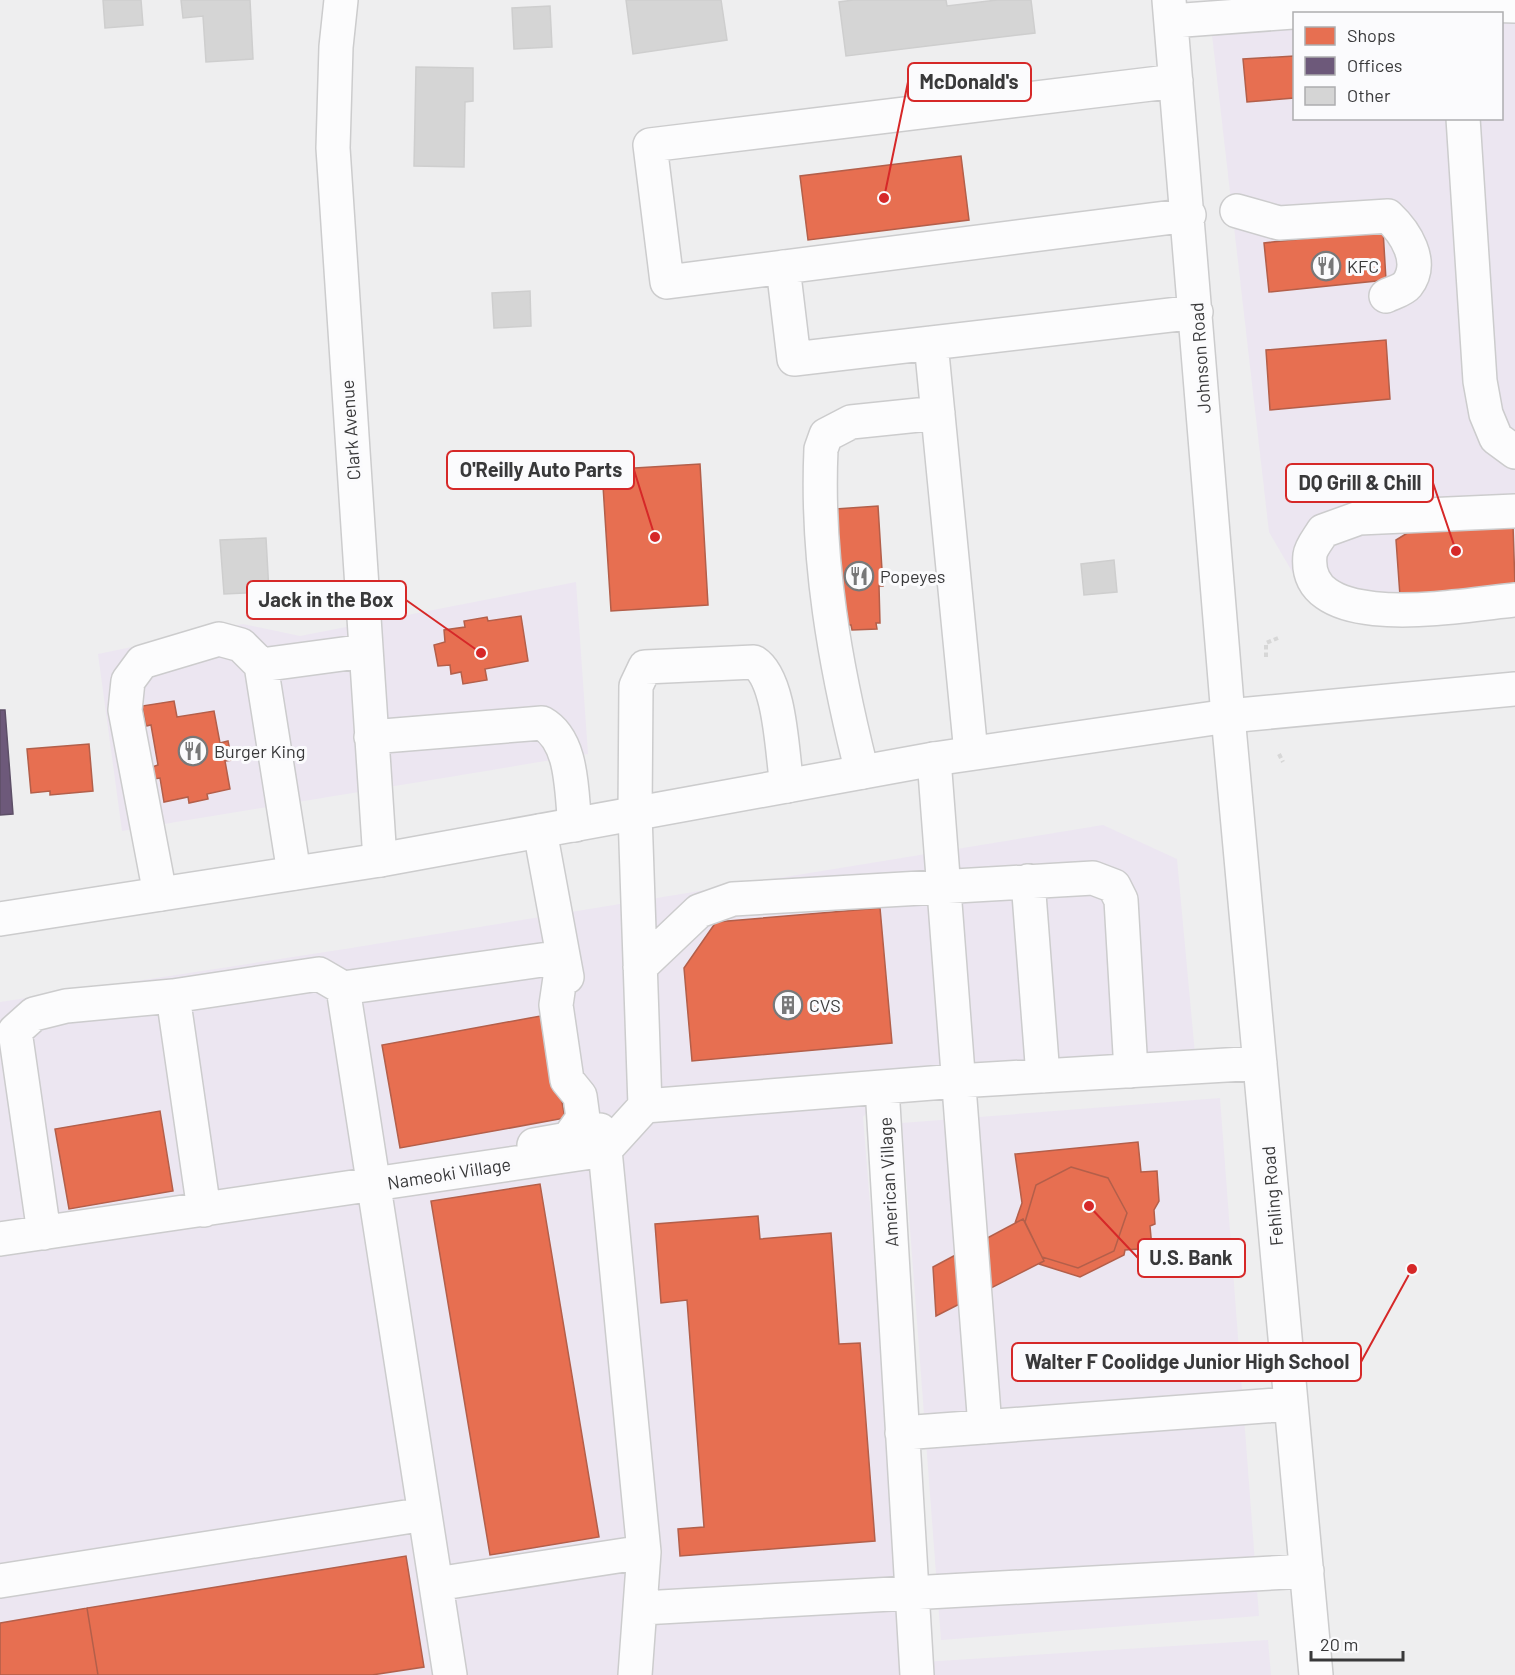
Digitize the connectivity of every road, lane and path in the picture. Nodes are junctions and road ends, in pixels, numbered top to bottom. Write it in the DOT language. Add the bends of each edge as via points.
graph roads {
  1 [pos="341,0"];
  2 [pos="1515,6"];
  3 [pos="1457,9"];
  4 [pos="1170,11"];
  5 [pos="1176,81"];
  6 [pos="1463,120"];
  7 [pos="1236,211"];
  8 [pos="1189,215"];
  9 [pos="783,267"];
  10 [pos="1386,296"];
  11 [pos="1196,312"];
  12 [pos="931,343"];
  13 [pos="938,413"];
  14 [pos="1515,452"];
  15 [pos="1515,511"];
  16 [pos="1515,600"];
  17 [pos="1278,638"];
  18 [pos="365,651"];
  19 [pos="1266,657"];
  20 [pos="261,664"];
  21 [pos="1515,689"];
  22 [pos="1228,716"];
  23 [pos="371,737"];
  24 [pos="971,753"];
  25 [pos="1279,754"];
  26 [pos="934,759"];
  27 [pos="1283,762"];
  28 [pos="862,772"];
  29 [pos="787,786"];
  30 [pos="635,814"];
  31 [pos="575,825"];
  32 [pos="540,831"];
  33 [pos="380,860"];
  34 [pos="294,873"];
  35 [pos="1028,881"];
  36 [pos="943,885"];
  37 [pos="160,894"];
  38 [pos="0,919"];
  39 [pos="563,957"];
  40 [pos="640,966"];
  41 [pos="343,988"];
  42 [pos="173,996"];
  43 [pos="1260,1063"];
  44 [pos="1131,1071"];
  45 [pos="1043,1076"];
  46 [pos="957,1081"];
  47 [pos="882,1087"];
  48 [pos="645,1106"];
  49 [pos="605,1150"];
  50 [pos="373,1177"];
  51 [pos="204,1210"];
  52 [pos="45,1233"];
  53 [pos="0,1239"];
  54 [pos="1291,1404"];
  55 [pos="985,1427"];
  56 [pos="902,1433"];
  57 [pos="425,1514"];
  58 [pos="644,1551"];
  59 [pos="1307,1571"];
  60 [pos="0,1581"];
  61 [pos="436,1584"];
  62 [pos="914,1591"];
  63 [pos="642,1608"];
  64 [pos="450,1675"];
  65 [pos="635,1675"];
  66 [pos="917,1675"];
  67 [pos="1316,1675"];
  1 -- 18 [label="street, Clark Avenue" via="333,148"];
  2 -- 3 [label="street"];
  3 -- 4 [label="street" via="1416,3"];
  4 -- 5 [label="street, Johnson Road"];
  5 -- 8 [label="street, Johnson Road"];
  5 -- 9 [label="street" via="651,145 667,282"];
  6 -- 14 [label="street" via="1480,381 1486,414 1496,438"];
  7 -- 10 [label="street" via="1279,223 1388,216 1404,231 1413,271 1406,286"];
  8 -- 9 [label="street"];
  8 -- 11 [label="street, Johnson Road"];
  9 -- 12 [label="street" via="794,359"];
  11 -- 12 [label="street"];
  11 -- 22 [label="street, Johnson Road"];
  12 -- 13 [label="street"];
  13 -- 24 [label="street"];
  13 -- 28 [label="street" via="851,422 826,435 821,448 829,618"];
  15 -- 16 [label="street" via="1359,518 1323,531 1310,554 1312,576 1324,595 1347,605 1387,610"];
  17 -- 19 [label="path" via="1266,643"];
  18 -- 20 [label="street"];
  18 -- 23 [label="street, Clark Avenue"];
  20 -- 34 [label="street"];
  20 -- 37 [label="street" via="241,645 219,639 142,662 128,681 125,710"];
  21 -- 22 [label="street"];
  22 -- 24 [label="street"];
  22 -- 43 [label="street, Fehling Road"];
  23 -- 31 [label="street" via="542,723 554,729 565,751"];
  23 -- 33 [label="street, Clark Avenue"];
  24 -- 26 [label="street"];
  25 -- 27 [label="path"];
  26 -- 28 [label="street"];
  26 -- 36 [label="street"];
  28 -- 29 [label="street"];
  29 -- 30 [label="street"];
  29 -- 30 [label="street" via="772,687 764,668 754,662 645,667 636,686"];
  30 -- 31 [label="street"];
  30 -- 40 [label="street"];
  31 -- 32 [label="street"];
  32 -- 33 [label="street"];
  32 -- 39 [label="street"];
  33 -- 34 [label="street"];
  34 -- 37 [label="street"];
  35 -- 36 [label="street"];
  35 -- 44 [label="street" via="1093,878 1114,886 1122,900"];
  35 -- 45 [label="street"];
  36 -- 40 [label="street" via="733,899 699,911"];
  36 -- 46 [label="street"];
  37 -- 38 [label="street"];
  39 -- 41 [label="street"];
  39 -- 49 [label="street"];
  39 -- 50 [label="street" via="556,1005 567,1080 580,1096 583,1118 568,1139"];
  40 -- 48 [label="street"];
  41 -- 42 [label="street" via="319,975"];
  41 -- 50 [label="street"];
  42 -- 51 [label="street"];
  42 -- 52 [label="street" via="66,1006 33,1014 15,1031"];
  43 -- 44 [label="street"];
  43 -- 54 [label="street, Fehling Road"];
  44 -- 45 [label="street"];
  45 -- 46 [label="street"];
  46 -- 47 [label="street"];
  46 -- 55 [label="street"];
  47 -- 48 [label="street"];
  47 -- 56 [label="street, American Village"];
  48 -- 49 [label="street"];
  49 -- 50 [label="street, Nameoki Village"];
  49 -- 58 [label="street"];
  50 -- 51 [label="street, Nameoki Village"];
  50 -- 57 [label="street"];
  51 -- 52 [label="street, Nameoki Village"];
  52 -- 53 [label="street, Nameoki Village"];
  54 -- 55 [label="street"];
  54 -- 59 [label="street, Fehling Road"];
  55 -- 56 [label="street"];
  56 -- 62 [label="street, American Village"];
  57 -- 60 [label="street"];
  57 -- 61 [label="street"];
  58 -- 61 [label="street"];
  58 -- 63 [label="street"];
  59 -- 62 [label="street"];
  59 -- 67 [label="street, Fehling Road"];
  61 -- 64 [label="street"];
  62 -- 63 [label="street"];
  62 -- 66 [label="street, American Village"];
  63 -- 65 [label="street"];
}
